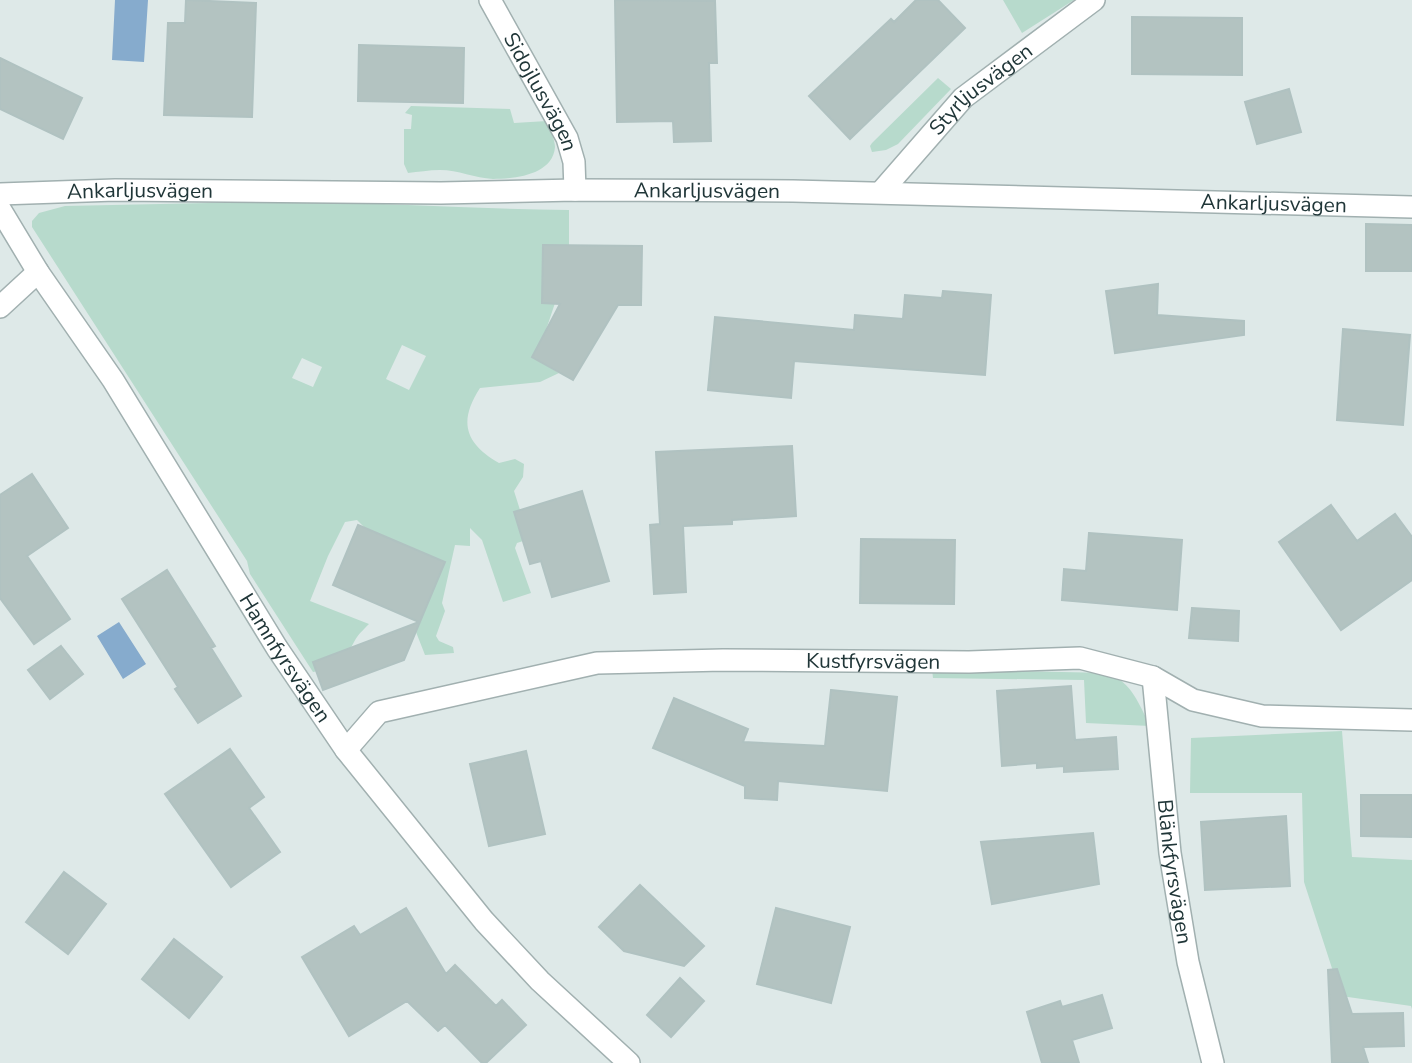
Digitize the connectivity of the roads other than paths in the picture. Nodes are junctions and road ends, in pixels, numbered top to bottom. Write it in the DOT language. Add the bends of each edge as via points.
graph roads {
  1 [pos="490,0"];
  2 [pos="1094,0"];
  3 [pos="575,190"];
  4 [pos="881,192"];
  5 [pos="0,194"];
  6 [pos="1412,206"];
  7 [pos="0,209"];
  8 [pos="38,272"];
  9 [pos="0,307"];
  10 [pos="1153,677"];
  11 [pos="1412,720"];
  12 [pos="346,750"];
  13 [pos="629,1063"];
  14 [pos="1213,1063"];
  1 -- 3 [label="street, Sidojlusvägen" via="567,138"];
  2 -- 4 [label="street, Styrljusvägen" via="963,98"];
  3 -- 4 [label="street, Ankarljusvägen"];
  3 -- 5 [label="street, Ankarljusvägen"];
  4 -- 6 [label="street, Ankarljusvägen"];
  7 -- 8 [label="street, Hamnfyrsvägen"];
  8 -- 9 [label="street"];
  8 -- 12 [label="street, Hamnfyrsvägen" via="113,380 277,648"];
  10 -- 11 [label="street, Kustfyrsvägen" via="1193,700 1262,716"];
  10 -- 12 [label="street, Kustfyrsvägen" via="1080,658 597,663 379,712"];
  10 -- 14 [label="street, Blänkfyrsvägen" via="1170,853 1188,961"];
  12 -- 13 [label="street, Hamnfyrsvägen" via="484,921 540,981"];
}
